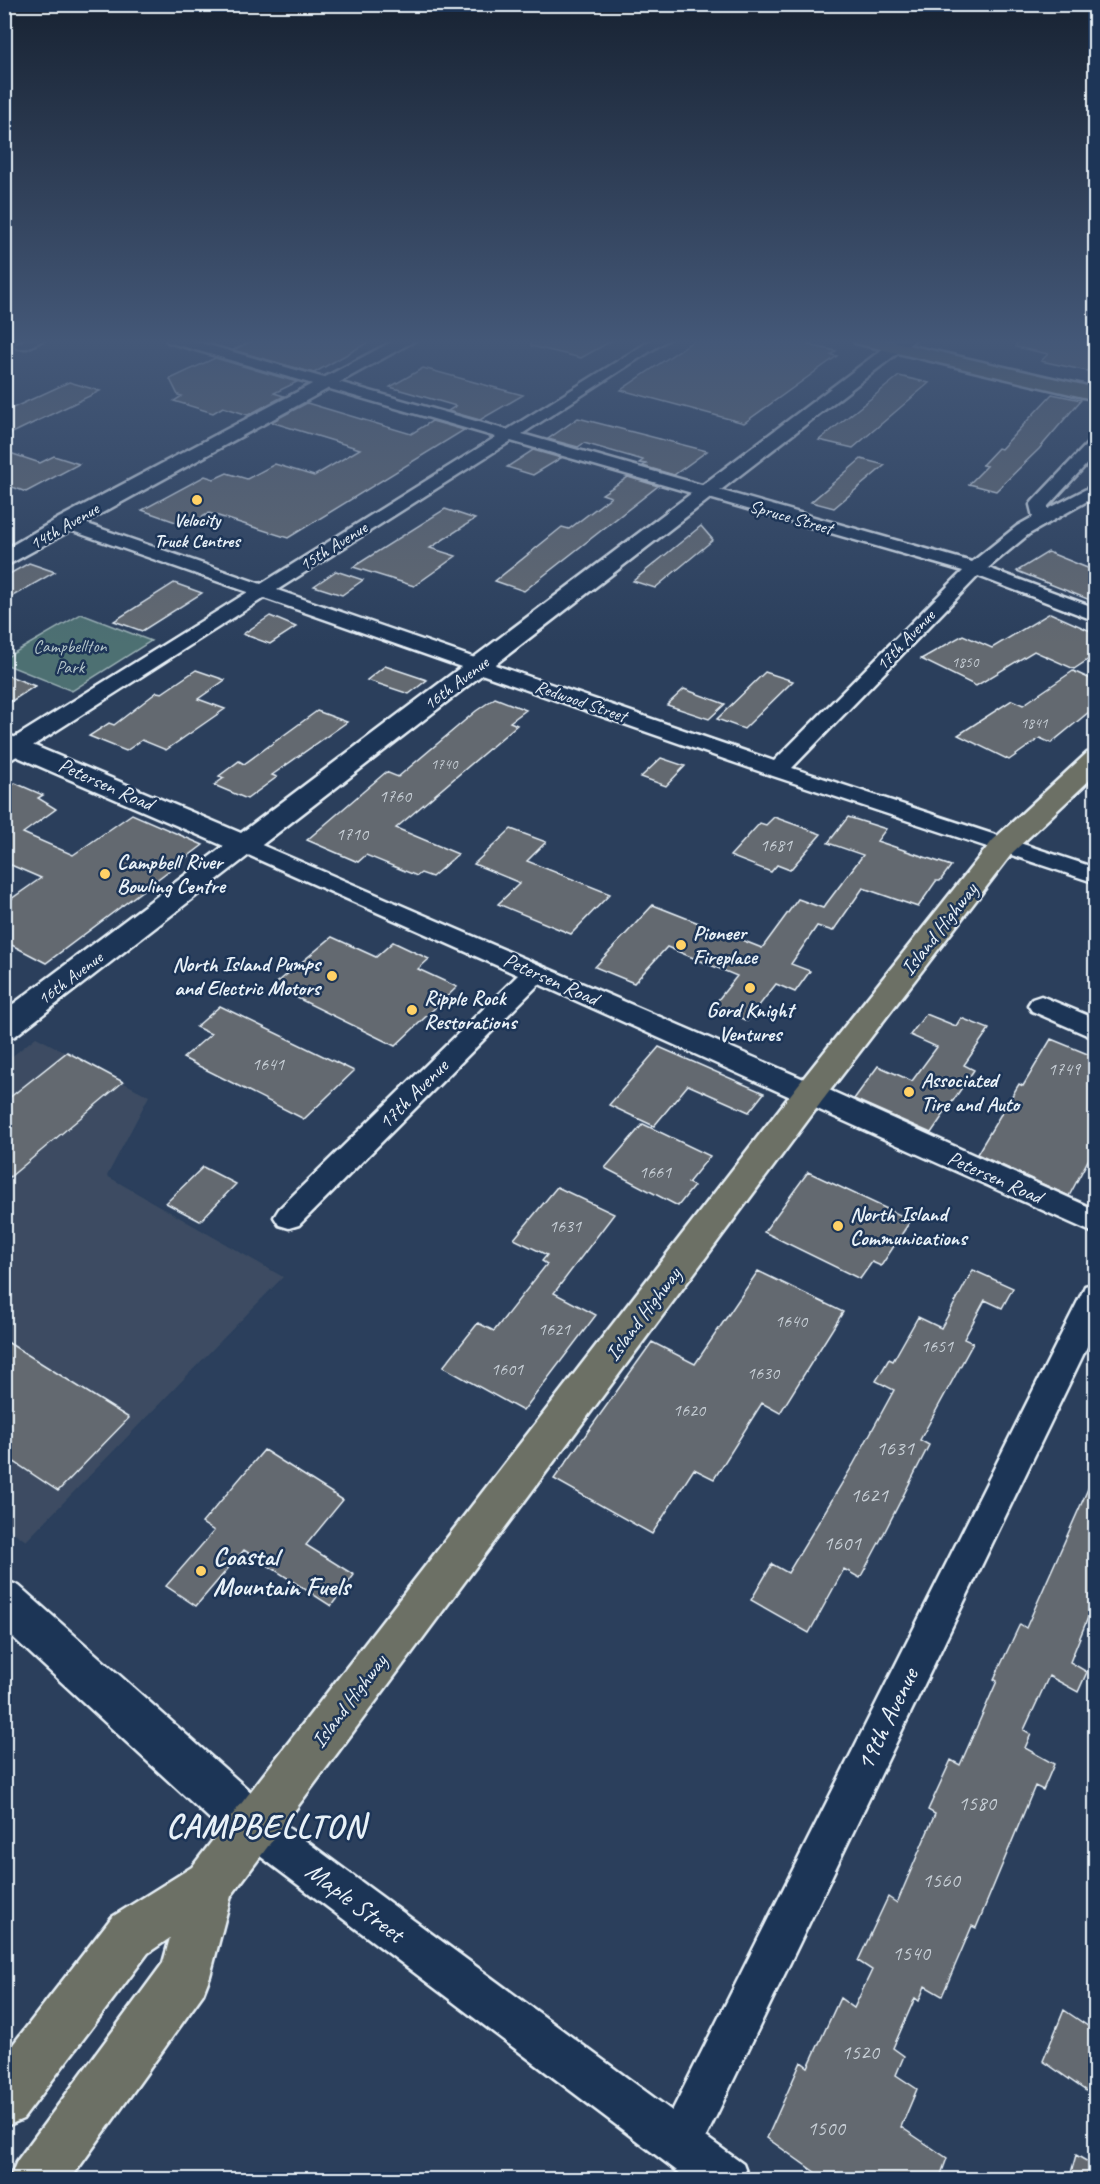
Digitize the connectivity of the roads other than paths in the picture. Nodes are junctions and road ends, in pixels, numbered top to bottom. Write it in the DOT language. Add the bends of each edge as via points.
graph roads {
  1 [pos="219,441"];
  2 [pos="498,441"];
  3 [pos="528,441"];
  4 [pos="773,441"];
  5 [pos="1095,444"];
  6 [pos="1095,489"];
  7 [pos="706,492"];
  8 [pos="1042,521"];
  9 [pos="67,523"];
  10 [pos="4,560"];
  11 [pos="975,569"];
  12 [pos="263,590"];
  13 [pos="1095,615"];
  14 [pos="479,665"];
  15 [pos="9,747"];
  16 [pos="1095,759"];
  17 [pos="778,770"];
  18 [pos="245,844"];
  19 [pos="1003,846"];
  20 [pos="1095,876"];
  21 [pos="536,972"];
  22 [pos="1041,1005"];
  23 [pos="4,1028"];
  24 [pos="1095,1030"];
  25 [pos="810,1093"];
  26 [pos="289,1217"];
  27 [pos="1095,1223"];
  28 [pos="1095,1295"];
  29 [pos="4,1600"];
  30 [pos="254,1827"];
  31 [pos="209,1884"];
  32 [pos="4,2100"];
  33 [pos="679,2144"];
  34 [pos="36,2180"];
  35 [pos="727,2180"];
  1 -- 9 [label="street, 14th Avenue"];
  2 -- 12 [label="street, 15th Avenue"];
  3 -- 7 [label="street, Spruce Street"];
  4 -- 7 [label="street, 16th Avenue"];
  5 -- 8 [label="street" via="1039,505"];
  6 -- 8 [label="street, 17th Avenue"];
  7 -- 11 [label="street, Spruce Street"];
  7 -- 14 [label="street, 16th Avenue"];
  8 -- 11 [label="street, 17th Avenue" via="1023,530"];
  9 -- 10 [label="street, 14th Avenue"];
  9 -- 12 [label="street, Redwood Street"];
  11 -- 13 [label="street, Spruce Street"];
  11 -- 17 [label="street, 17th Avenue"];
  12 -- 14 [label="street, Redwood Street"];
  12 -- 15 [label="street, 15th Avenue"];
  14 -- 17 [label="street, Redwood Street"];
  14 -- 18 [label="street, 16th Avenue"];
  15 -- 18 [label="street, Petersen Road"];
  16 -- 19 [label="main road, Island Highway"];
  17 -- 19 [label="street, Redwood Street"];
  18 -- 21 [label="street, Petersen Road"];
  18 -- 23 [label="street, 16th Avenue"];
  19 -- 20 [label="street, Redwood Street"];
  19 -- 25 [label="main road, Island Highway"];
  21 -- 25 [label="street, Petersen Road"];
  21 -- 26 [label="street, 17th Avenue"];
  22 -- 24 [label="street"];
  25 -- 27 [label="street, Petersen Road"];
  25 -- 30 [label="main road, Island Highway"];
  28 -- 33 [label="street, 19th Avenue"];
  29 -- 30 [label="street, Maple Street"];
  30 -- 31 [label="main road, Island Highway"];
  30 -- 33 [label="street, Maple Street"];
  31 -- 32 [label="main road, Island Highway" via="130,1935"];
  31 -- 34 [label="main road, Island Highway" via="185,1976"];
  33 -- 35 [label="street, Maple Street"];
}
